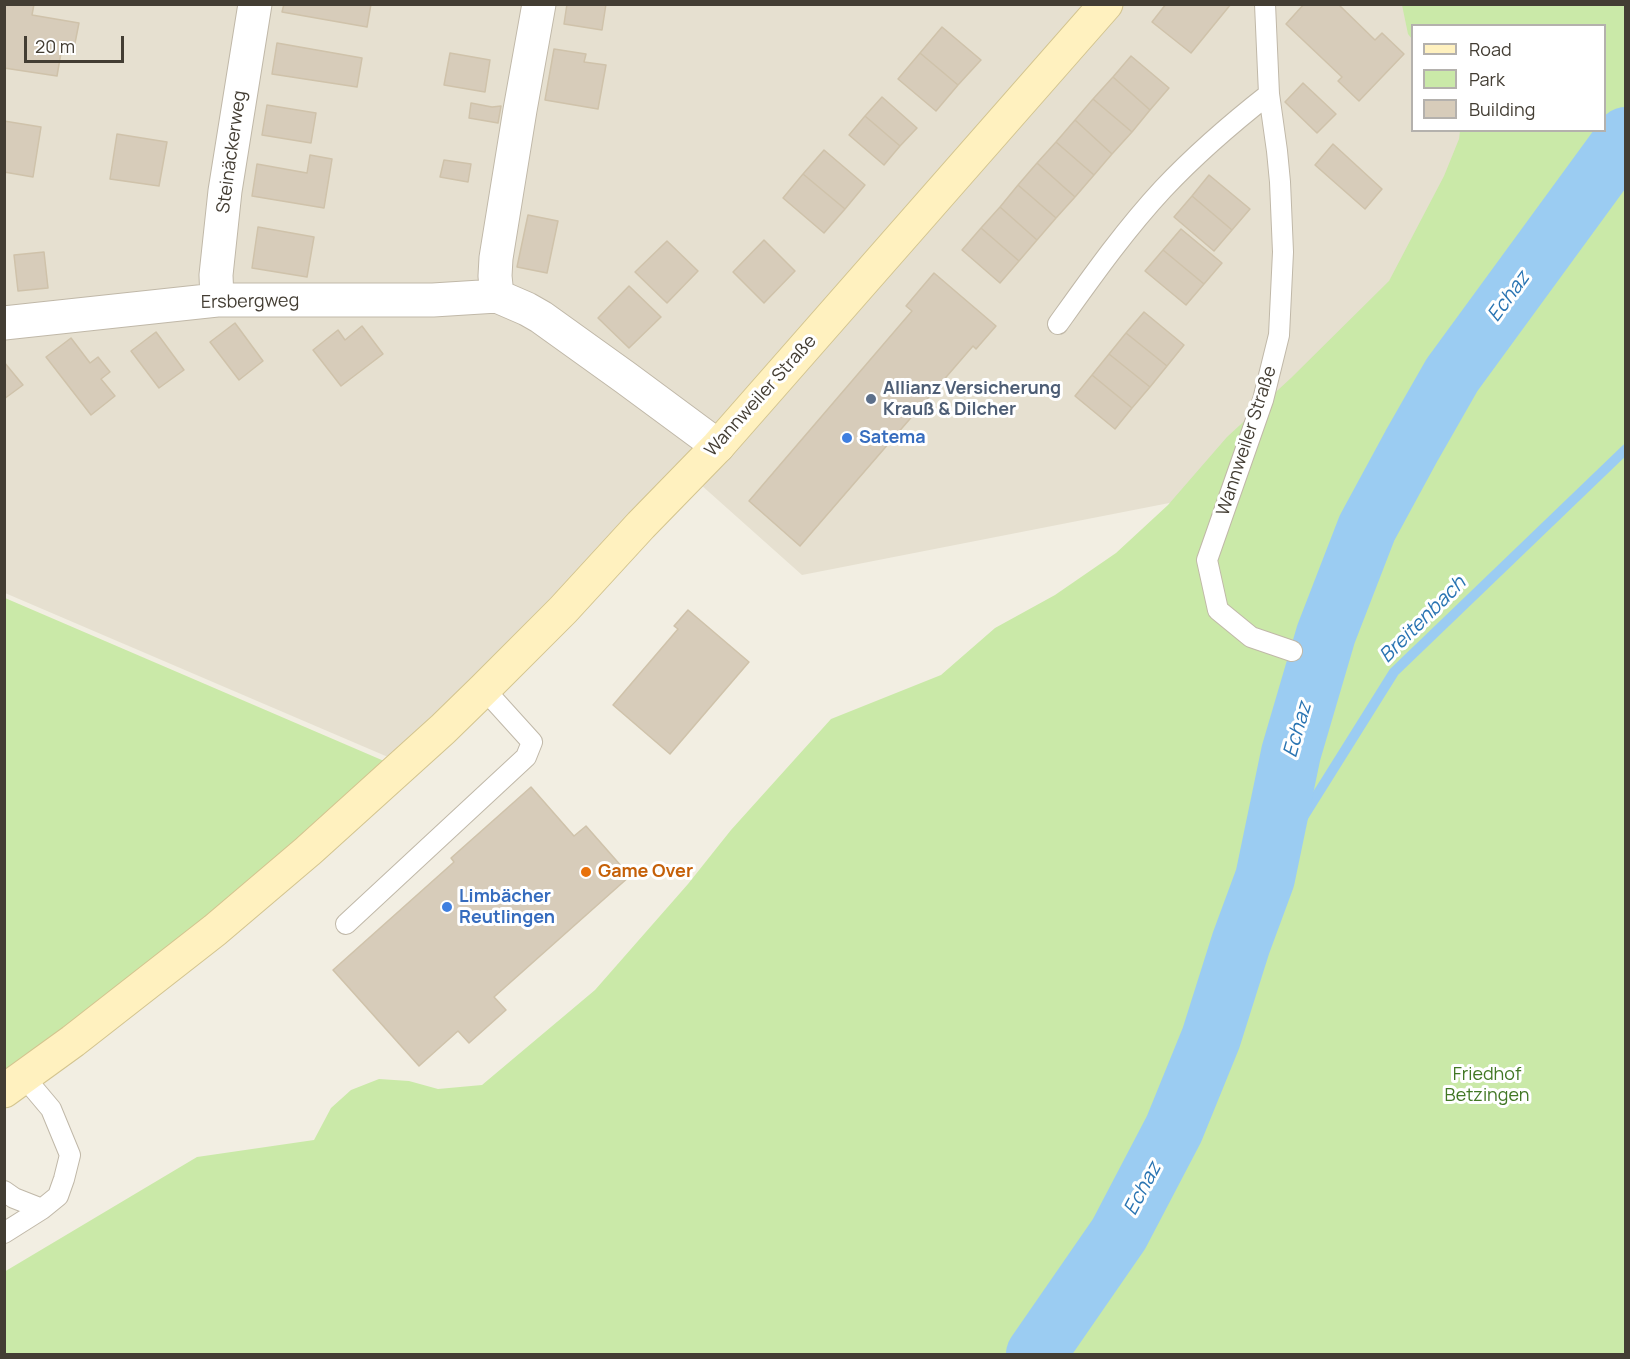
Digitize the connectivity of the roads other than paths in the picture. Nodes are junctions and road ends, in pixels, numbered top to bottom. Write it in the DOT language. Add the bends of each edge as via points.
graph roads {
  1 [pos="255,4"];
  2 [pos="539,4"];
  3 [pos="1106,4"];
  4 [pos="1265,4"];
  5 [pos="1269,94"];
  6 [pos="497,296"];
  7 [pos="218,300"];
  8 [pos="4,323"];
  9 [pos="1058,324"];
  10 [pos="718,446"];
  11 [pos="1292,651"];
  12 [pos="484,689"];
  13 [pos="346,924"];
  14 [pos="14,1084"];
  15 [pos="4,1191"];
  16 [pos="42,1209"];
  17 [pos="4,1233"];
  1 -- 7 [label="street, Steinäckerweg" via="225,190 216,275"];
  2 -- 6 [label="street" via="496,258"];
  3 -- 10 [label="main road, Wannweiler Straße"];
  4 -- 5 [label="lane, Wannweiler Straße"];
  5 -- 9 [label="lane" via="1162,189"];
  5 -- 11 [label="lane, Wannweiler Straße" via="1278,161 1283,252 1279,335 1263,400 1208,560 1218,610 1251,637"];
  6 -- 7 [label="street, Ersbergweg" via="433,300"];
  6 -- 10 [label="street, Ersbergweg" via="541,317"];
  7 -- 8 [label="street, Ersbergweg"];
  10 -- 12 [label="main road, Wannweiler Straße"];
  12 -- 13 [label="lane" via="532,742 526,757"];
  12 -- 14 [label="main road, Wannweiler Straße" via="308,851 215,930"];
  14 -- 16 [label="lane" via="51,1109 70,1155 58,1196"];
  15 -- 16 [label="lane"];
  16 -- 17 [label="lane"];
}
